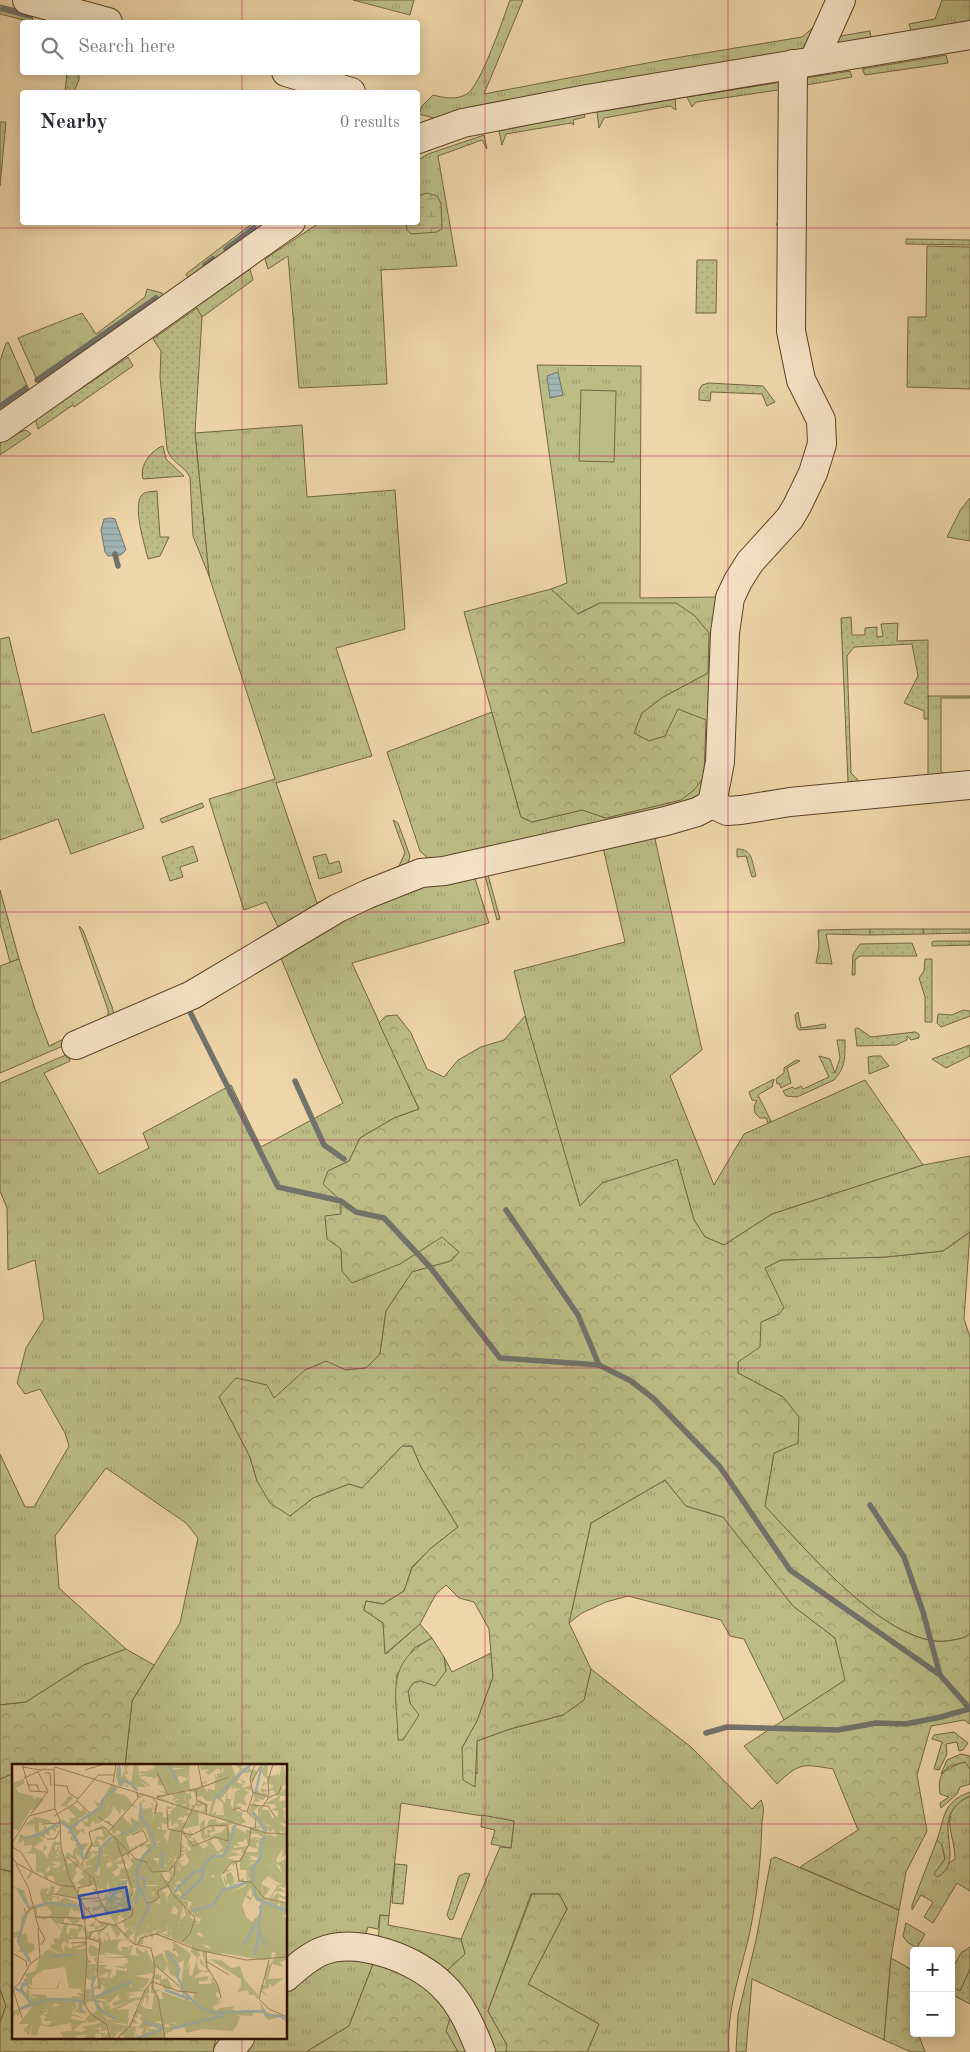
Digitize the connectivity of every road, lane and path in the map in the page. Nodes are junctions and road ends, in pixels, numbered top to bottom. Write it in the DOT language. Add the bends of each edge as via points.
graph roads {
  1 [pos="27,0"];
  2 [pos="841,0"];
  3 [pos="101,20"];
  4 [pos="970,35"];
  5 [pos="803,62"];
  6 [pos="296,75"];
  7 [pos="345,90"];
  8 [pos="420,136"];
  9 [pos="287,225"];
  10 [pos="0,428"];
  11 [pos="970,784"];
  12 [pos="712,804"];
  13 [pos="76,1045"];
  14 [pos="288,1976"];
  15 [pos="238,2040"];
  16 [pos="228,2052"];
  17 [pos="481,2052"];
  1 -- 3 [label="street"];
  2 -- 5 [label="street"];
  4 -- 5 [label="street"];
  5 -- 8 [label="street" via="488,118"];
  5 -- 12 [label="street" via="790,196 791,331 801,380 821,420 822,444 814,473 790,518 750,562 730,598 725,633 720,762"];
  6 -- 7 [label="street"];
  9 -- 10 [label="street"];
  11 -- 12 [label="street" via="741,810 727,811"];
  12 -- 13 [label="street" via="666,821 402,880 338,908 192,995"];
  14 -- 17 [label="street" via="321,1952 341,1947 360,1947 402,1959 444,1986 458,2005"];
  15 -- 16 [label="street"];
}
